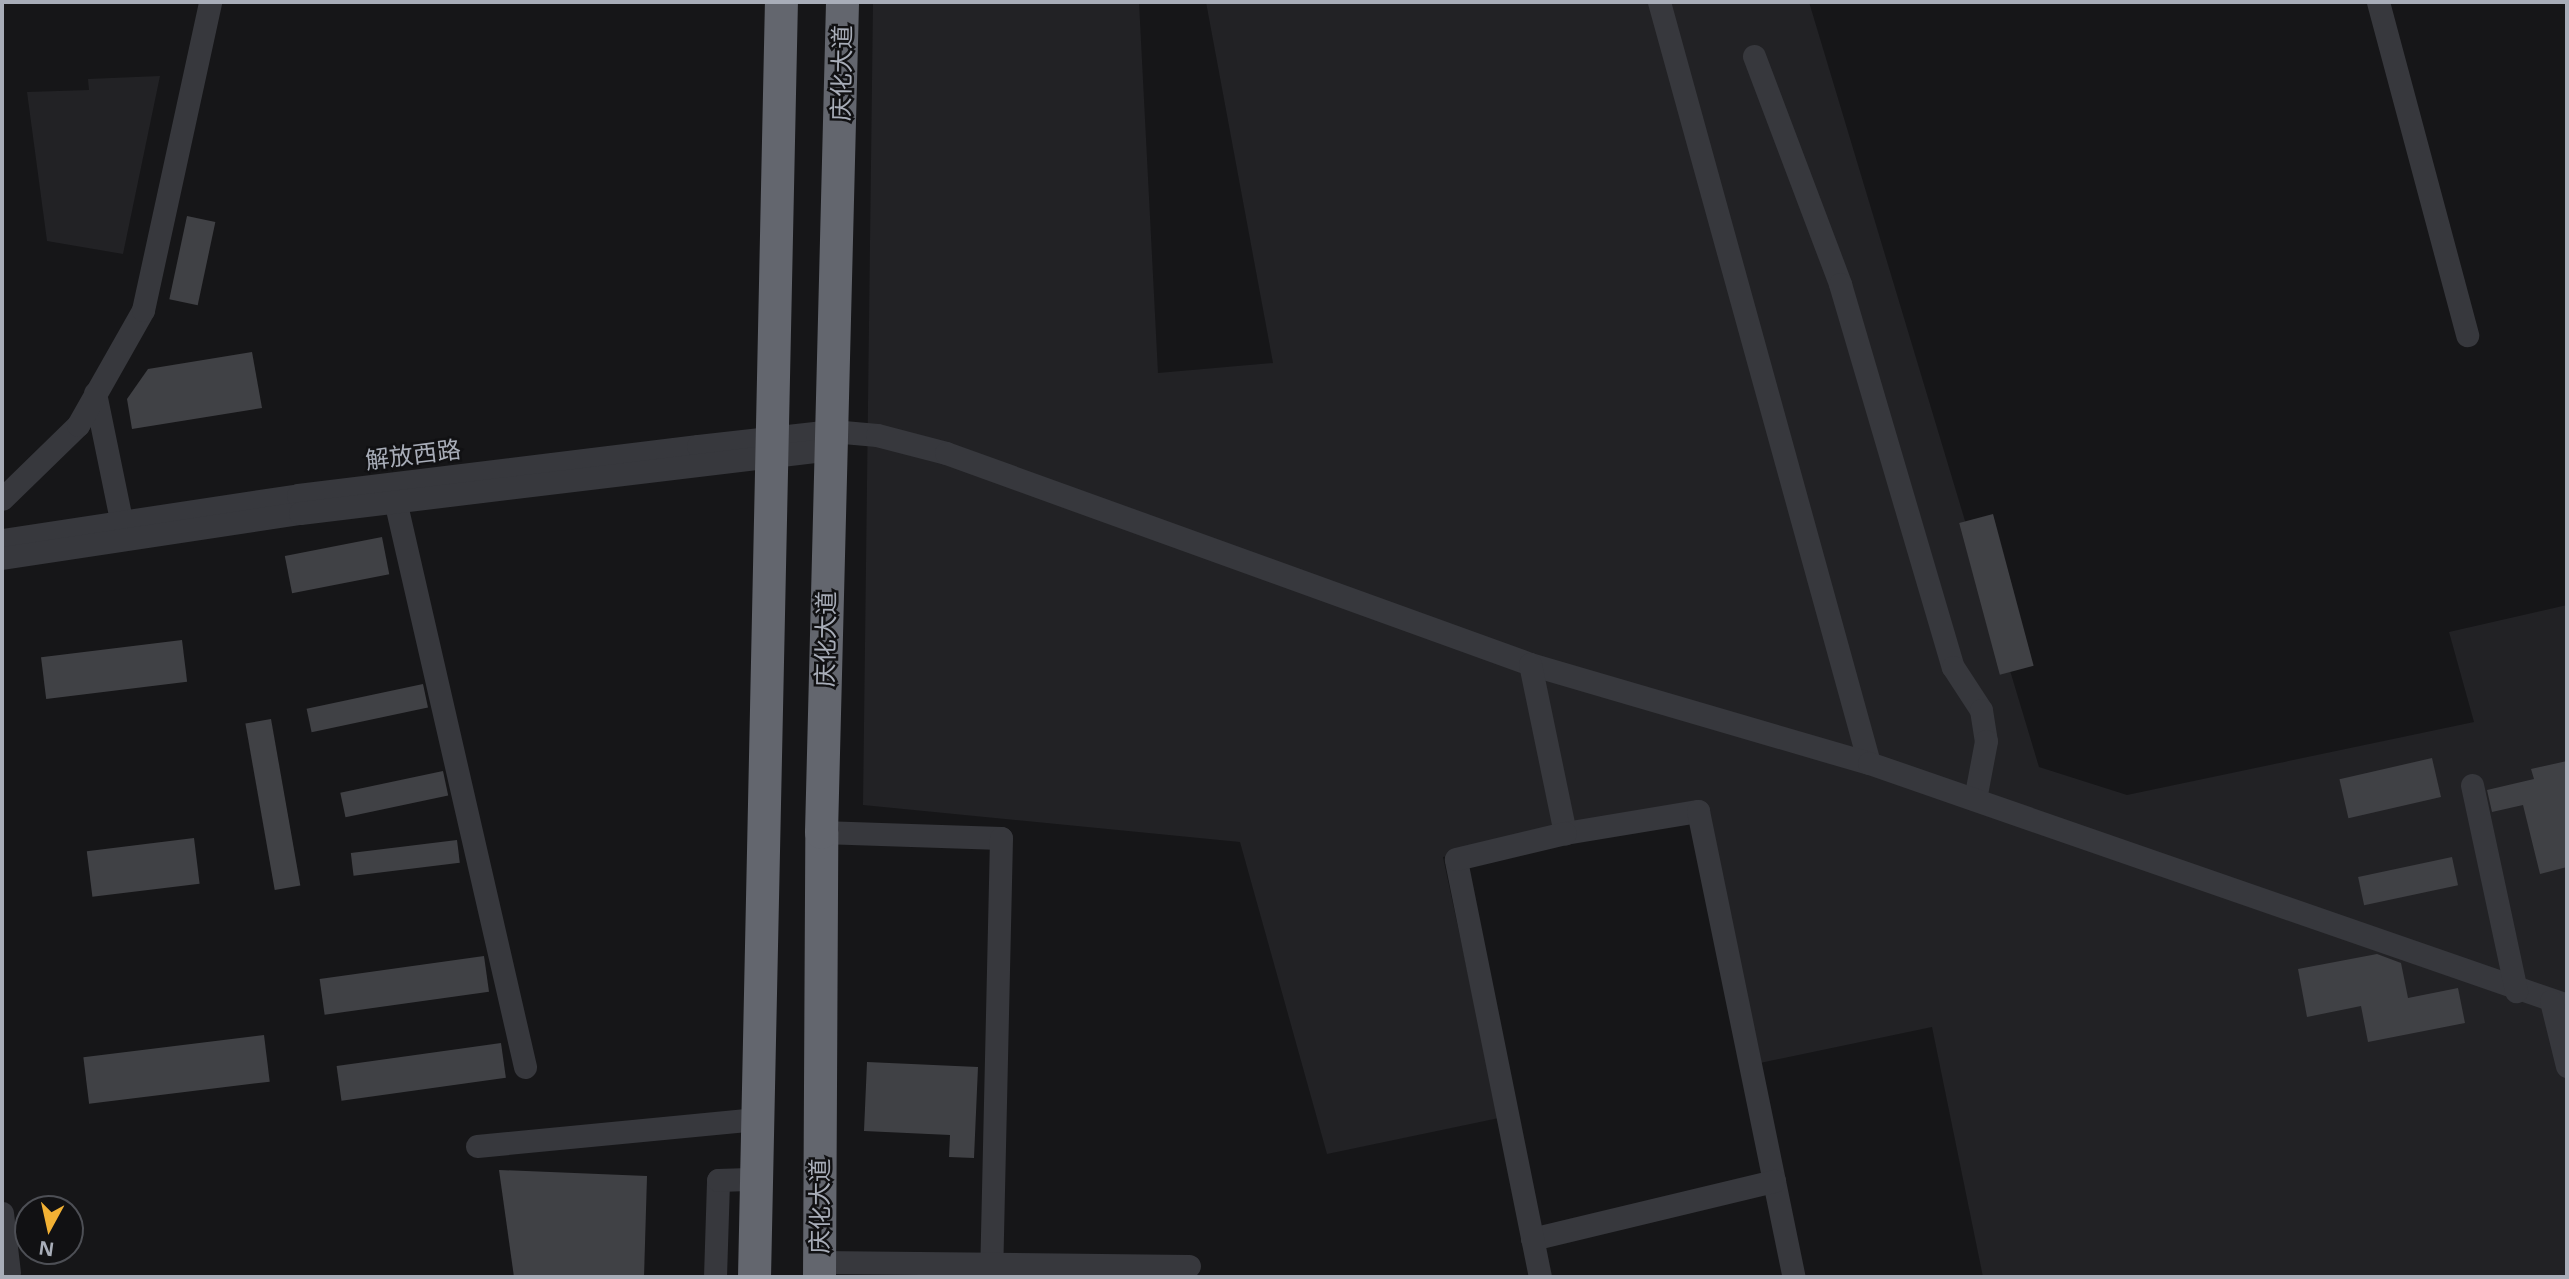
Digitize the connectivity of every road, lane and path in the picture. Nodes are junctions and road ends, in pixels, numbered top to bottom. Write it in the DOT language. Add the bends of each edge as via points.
graph roads {
  1 [pos="210,2"];
  2 [pos="781,2"];
  3 [pos="842,2"];
  4 [pos="1659,2"];
  5 [pos="2378,2"];
  6 [pos="1754,56"];
  7 [pos="2467,335"];
  8 [pos="96,393"];
  9 [pos="832,440"];
  10 [pos="771,447"];
  11 [pos="393,492"];
  12 [pos="2,499"];
  13 [pos="124,530"];
  14 [pos="2,540"];
  15 [pos="2,558"];
  16 [pos="1530,664"];
  17 [pos="1869,763"];
  18 [pos="2472,785"];
  19 [pos="1975,799"];
  20 [pos="821,832"];
  21 [pos="1565,833"];
  22 [pos="2516,991"];
  23 [pos="2559,1003"];
  24 [pos="2567,1066"];
  25 [pos="525,1067"];
  26 [pos="757,1119"];
  27 [pos="477,1146"];
  28 [pos="756,1179"];
  29 [pos="1774,1181"];
  30 [pos="2,1213"];
  31 [pos="1532,1239"];
  32 [pos="1189,1266"];
  33 [pos="819,1270"];
  34 [pos="991,1270"];
  35 [pos="9,1273"];
  36 [pos="715,1277"];
  37 [pos="754,1277"];
  38 [pos="1540,1277"];
  39 [pos="1794,1277"];
  1 -- 8 [label="street" via="143,310"];
  2 -- 10 [label="highway"];
  3 -- 9 [label="highway, 庆化大道"];
  4 -- 17 [label="street"];
  5 -- 7 [label="street"];
  6 -- 19 [label="street" via="1840,284 1953,667 1980,710 1986,741"];
  8 -- 12 [label="street" via="78,425"];
  8 -- 13 [label="street"];
  9 -- 10 [label="street, 解放西路"];
  9 -- 16 [label="street, 解放西路" via="910,441"];
  9 -- 20 [label="highway, 庆化大道"];
  10 -- 11 [label="street, 解放西路"];
  10 -- 26 [label="highway"];
  11 -- 13 [label="street, 解放西路"];
  11 -- 25 [label="street"];
  13 -- 14 [label="street, 解放西路"];
  13 -- 15 [label="street, 解放西路"];
  16 -- 17 [label="street, 解放西路"];
  16 -- 21 [label="street"];
  17 -- 19 [label="street, 解放西路"];
  18 -- 22 [label="street"];
  19 -- 22 [label="street, 解放西路"];
  20 -- 33 [label="highway, 庆化大道"];
  20 -- 34 [label="street" via="1001,838"];
  21 -- 29 [label="street" via="1698,811"];
  21 -- 31 [label="street" via="1455,859"];
  22 -- 23 [label="street, 解放西路"];
  23 -- 24 [label="street"];
  26 -- 27 [label="street"];
  26 -- 28 [label="highway"];
  28 -- 36 [label="street" via="718,1180"];
  28 -- 37 [label="highway"];
  29 -- 31 [label="street"];
  29 -- 39 [label="street"];
  30 -- 35 [label="street"];
  31 -- 38 [label="street"];
  32 -- 34 [label="street"];
  33 -- 34 [label="street"];
}
